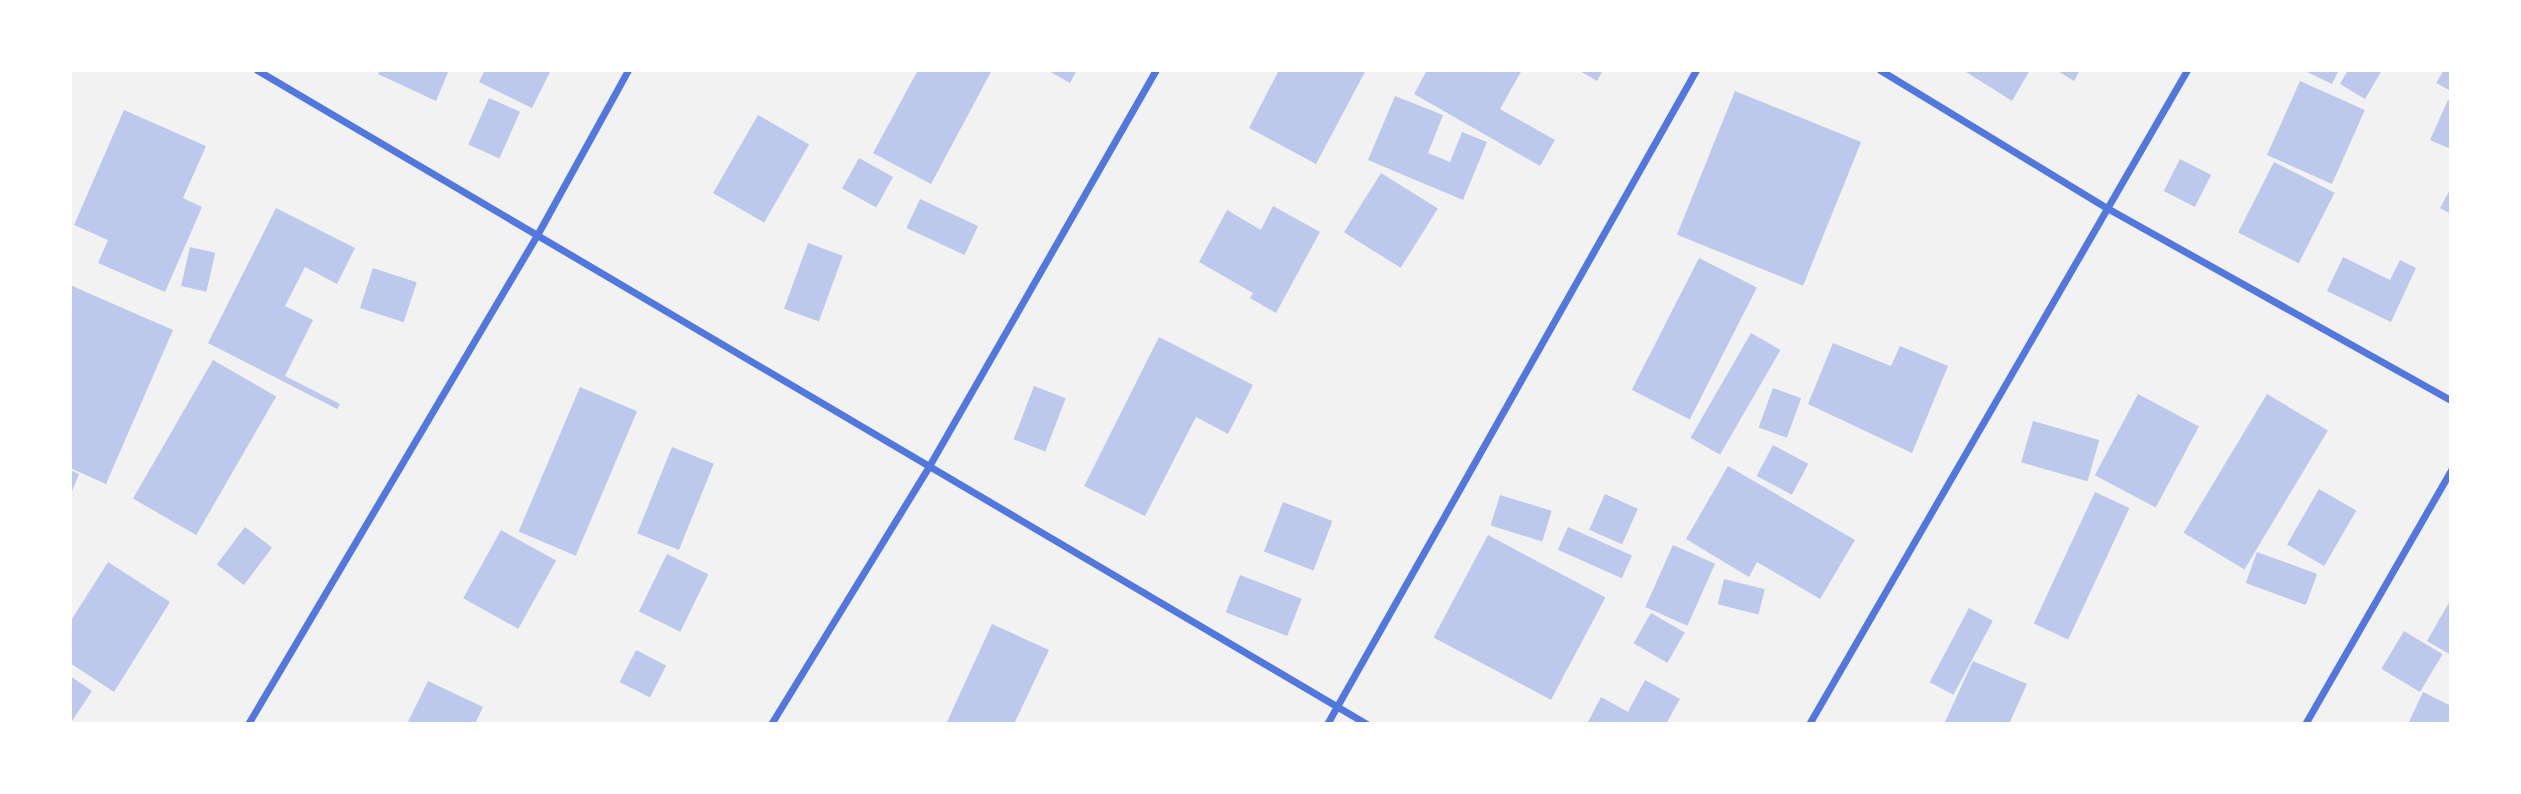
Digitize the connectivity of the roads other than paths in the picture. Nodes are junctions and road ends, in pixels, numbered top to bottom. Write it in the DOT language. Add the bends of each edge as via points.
graph roads {
  1 [pos="257,70"];
  2 [pos="628,70"];
  3 [pos="1156,70"];
  4 [pos="1696,70"];
  5 [pos="1880,70"];
  6 [pos="2187,70"];
  7 [pos="2107,208"];
  8 [pos="537,235"];
  9 [pos="2451,400"];
  10 [pos="929,466"];
  11 [pos="2451,470"];
  12 [pos="1338,706"];
  13 [pos="248,724"];
  14 [pos="771,724"];
  15 [pos="1327,724"];
  16 [pos="1367,724"];
  17 [pos="1809,724"];
  18 [pos="2305,724"];
  1 -- 8 [label="street"];
  2 -- 8 [label="street"];
  3 -- 10 [label="street"];
  4 -- 12 [label="street"];
  5 -- 7 [label="street"];
  6 -- 7 [label="street"];
  7 -- 9 [label="street"];
  7 -- 17 [label="street"];
  8 -- 10 [label="street"];
  8 -- 13 [label="street"];
  10 -- 12 [label="street"];
  10 -- 14 [label="street"];
  11 -- 18 [label="street"];
  12 -- 15 [label="street"];
  12 -- 16 [label="street"];
}
